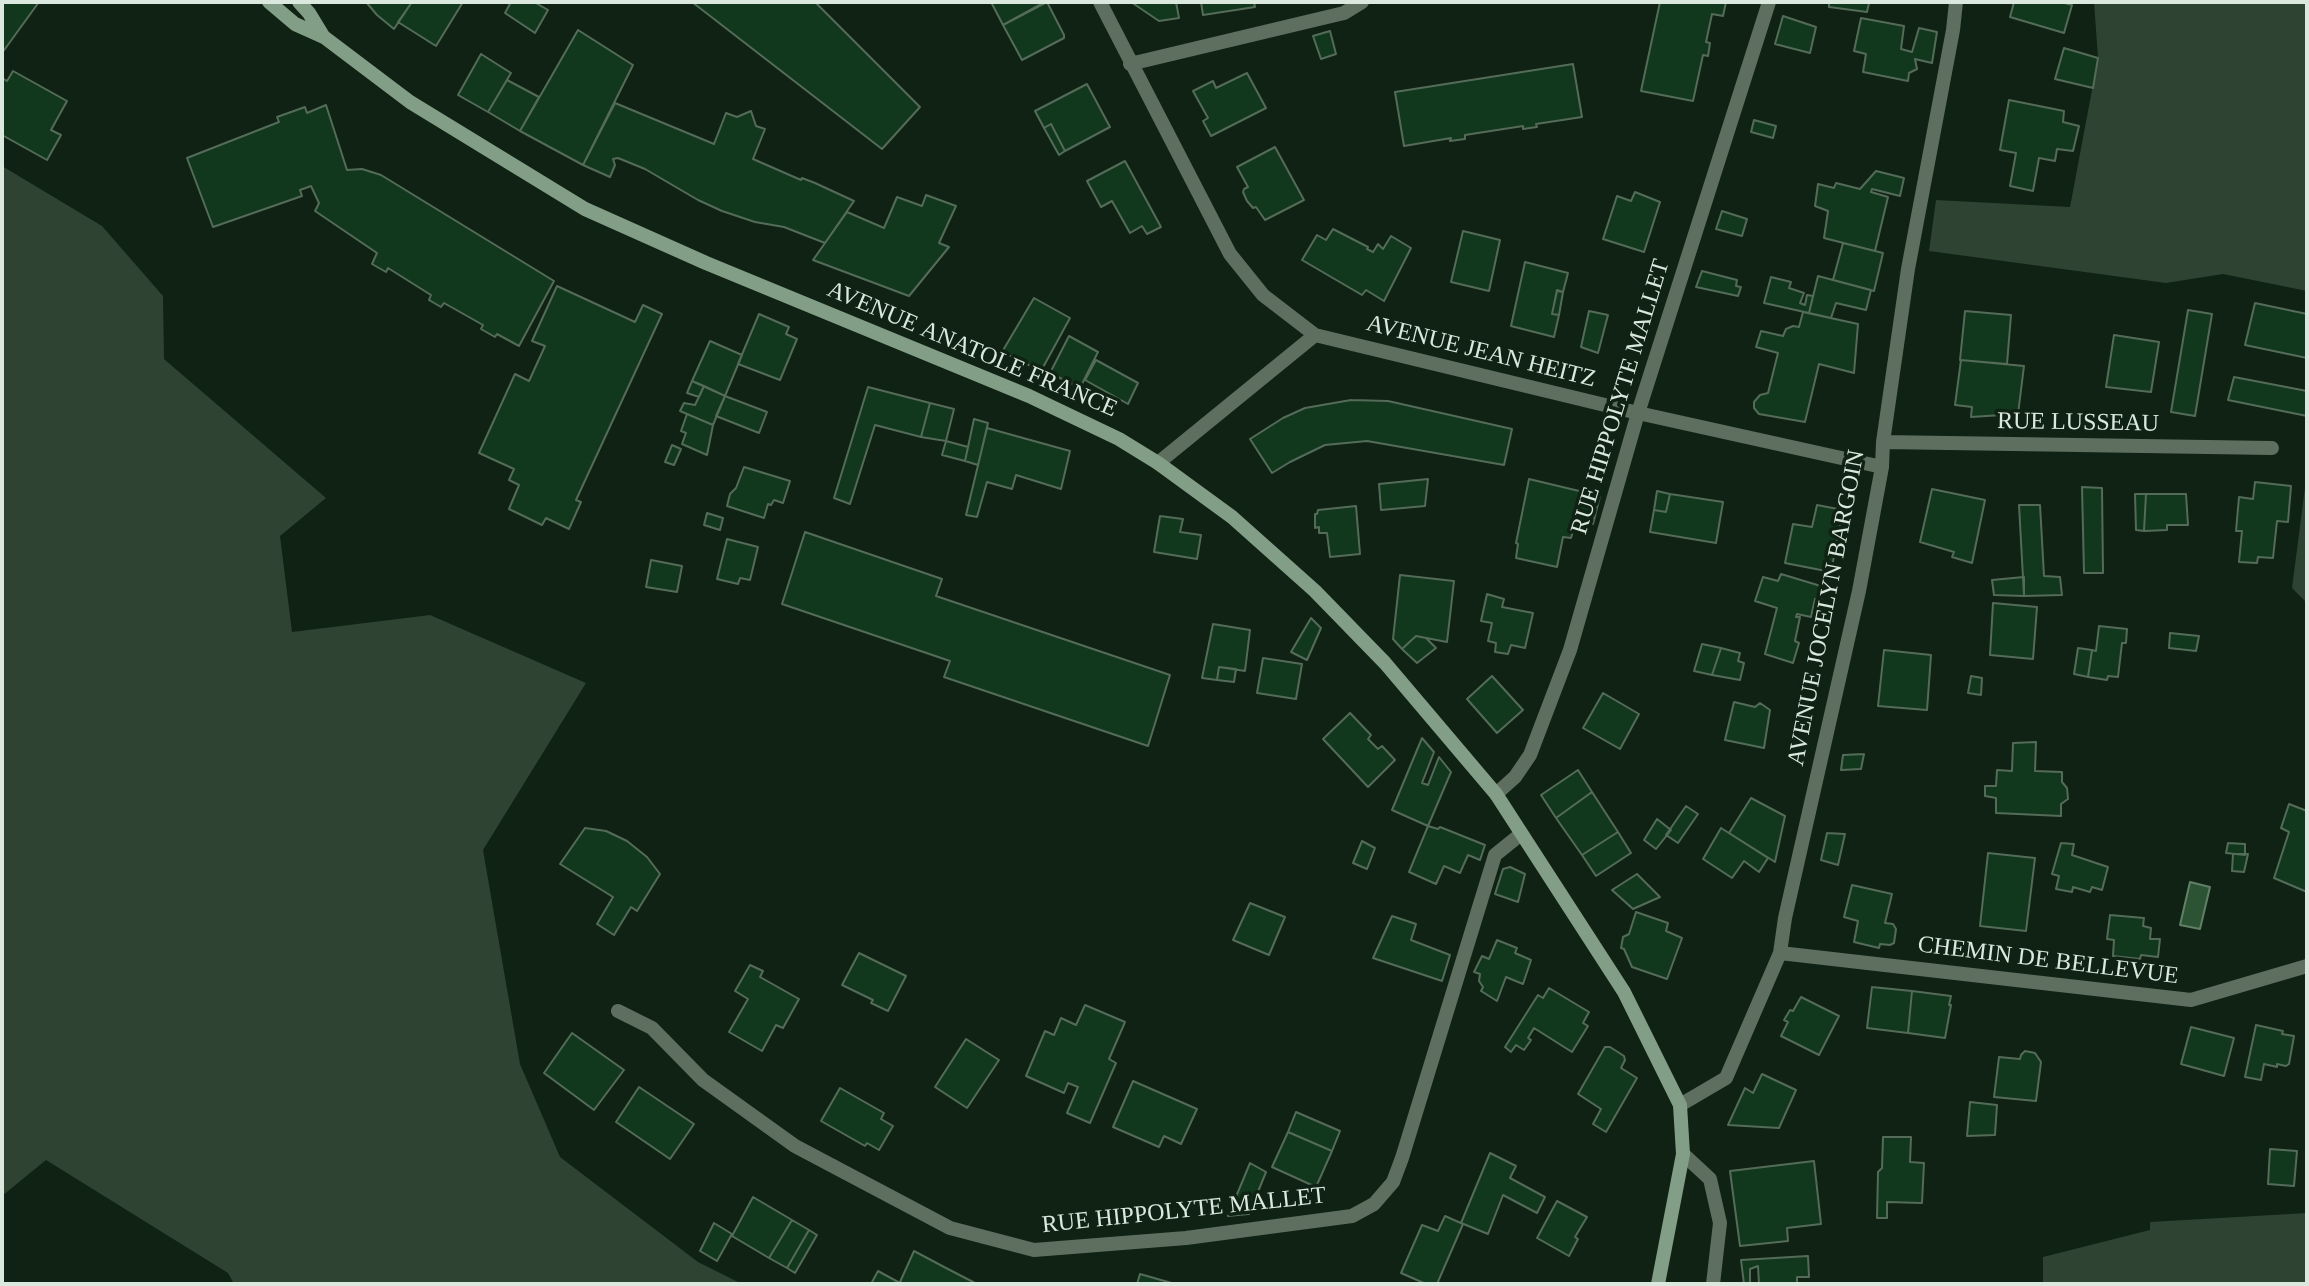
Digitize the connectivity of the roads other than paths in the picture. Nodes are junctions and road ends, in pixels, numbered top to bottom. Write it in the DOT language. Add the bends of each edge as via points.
graph roads {
  1 [pos="269,2"];
  2 [pos="299,2"];
  3 [pos="1100,2"];
  4 [pos="1362,2"];
  5 [pos="1769,2"];
  6 [pos="1956,2"];
  7 [pos="324,37"];
  8 [pos="1130,64"];
  9 [pos="1315,335"];
  10 [pos="1638,413"];
  11 [pos="1883,442"];
  12 [pos="2272,448"];
  13 [pos="1158,463"];
  14 [pos="1882,467"];
  15 [pos="1496,794"];
  16 [pos="1521,834"];
  17 [pos="1780,953"];
  18 [pos="2307,966"];
  19 [pos="618,1011"];
  20 [pos="1680,1105"];
  21 [pos="1683,1154"];
  22 [pos="1658,1284"];
  23 [pos="1713,1284"];
  1 -- 7 [label="main road, AVENUE ANATOLE FRANCE" via="295,24"];
  2 -- 7 [label="main road, AVENUE ANATOLE FRANCE"];
  3 -- 8 [label="street, AVENUE JEAN HEITZ"];
  4 -- 8 [label="street" via="1344,13"];
  5 -- 10 [label="street, RUE HIPPOLYTE MALLET"];
  6 -- 11 [label="street, AVENUE JOCELYN BARGOIN" via="1908,269"];
  7 -- 13 [label="main road, AVENUE ANATOLE FRANCE" via="410,102 585,209 1029,396"];
  8 -- 9 [label="street, AVENUE JEAN HEITZ" via="1230,254 1263,295"];
  9 -- 10 [label="street, AVENUE JEAN HEITZ"];
  9 -- 13 [label="street"];
  10 -- 14 [label="street, AVENUE JEAN HEITZ"];
  10 -- 15 [label="street, RUE HIPPOLYTE MALLET" via="1570,650 1530,755"];
  11 -- 12 [label="street, RUE LUSSEAU"];
  11 -- 14 [label="street, AVENUE JOCELYN BARGOIN"];
  13 -- 15 [label="main road, AVENUE ANATOLE FRANCE" via="1232,517 1315,591 1385,663"];
  14 -- 17 [label="street, AVENUE JOCELYN BARGOIN"];
  15 -- 16 [label="main road, AVENUE ANATOLE FRANCE"];
  16 -- 19 [label="street, RUE HIPPOLYTE MALLET" via="1495,855 1392,1182 1374,1204 1352,1216 1186,1238 1034,1250 950,1228 795,1146 702,1080 652,1028"];
  16 -- 20 [label="main road, AVENUE ANATOLE FRANCE" via="1624,992"];
  17 -- 18 [label="street, CHEMIN DE BELLEVUE" via="2191,1000"];
  17 -- 20 [label="street, AVENUE JOCELYN BARGOIN" via="1726,1078"];
  20 -- 21 [label="main road, AVENUE ANATOLE FRANCE"];
  21 -- 22 [label="main road, AVENUE ANATOLE FRANCE"];
  21 -- 23 [label="street" via="1710,1179 1720,1223"];
}
